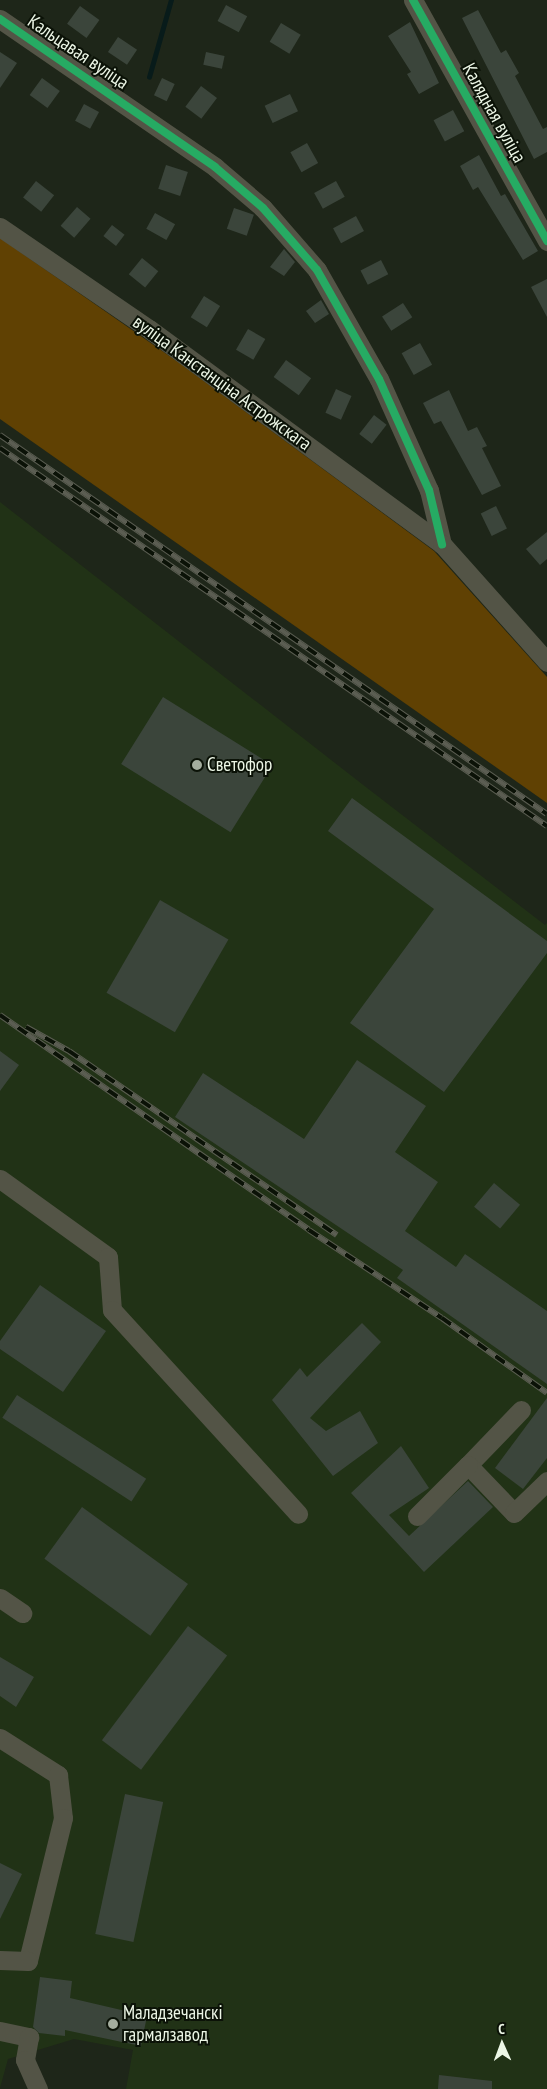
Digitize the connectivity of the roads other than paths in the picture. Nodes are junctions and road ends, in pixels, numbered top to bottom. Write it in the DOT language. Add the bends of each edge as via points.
graph roads {
  1 [pos="415,2"];
  2 [pos="0,19"];
  3 [pos="137,112"];
  4 [pos="0,227"];
  5 [pos="547,241"];
  6 [pos="442,544"];
  7 [pos="547,662"];
  8 [pos="0,1178"];
  9 [pos="521,1410"];
  10 [pos="468,1465"];
  11 [pos="547,1481"];
  12 [pos="298,1514"];
  13 [pos="417,1516"];
  14 [pos="0,1598"];
  15 [pos="22,1613"];
  16 [pos="0,1738"];
  17 [pos="0,1960"];
  18 [pos="0,2031"];
  19 [pos="38,2089"];
  1 -- 5 [label="street, Калядная вуліца"];
  2 -- 3 [label="street, Кальцавая вуліца"];
  3 -- 6 [label="street, вуліца Канстанціна Астрожскага" via="215,167 264,208 317,270 379,379 429,490"];
  4 -- 6 [label="street, вуліца Канстанціна Астрожскага" via="149,329"];
  6 -- 7 [label="street, вуліца Канстанціна Астрожскага"];
  8 -- 12 [label="street" via="108,1256 112,1310"];
  9 -- 10 [label="street"];
  10 -- 11 [label="street" via="514,1513"];
  10 -- 13 [label="street"];
  14 -- 15 [label="street"];
  16 -- 17 [label="street" via="58,1775 63,1818 28,1962"];
  18 -- 19 [label="street" via="29,2037 25,2060"];
}
